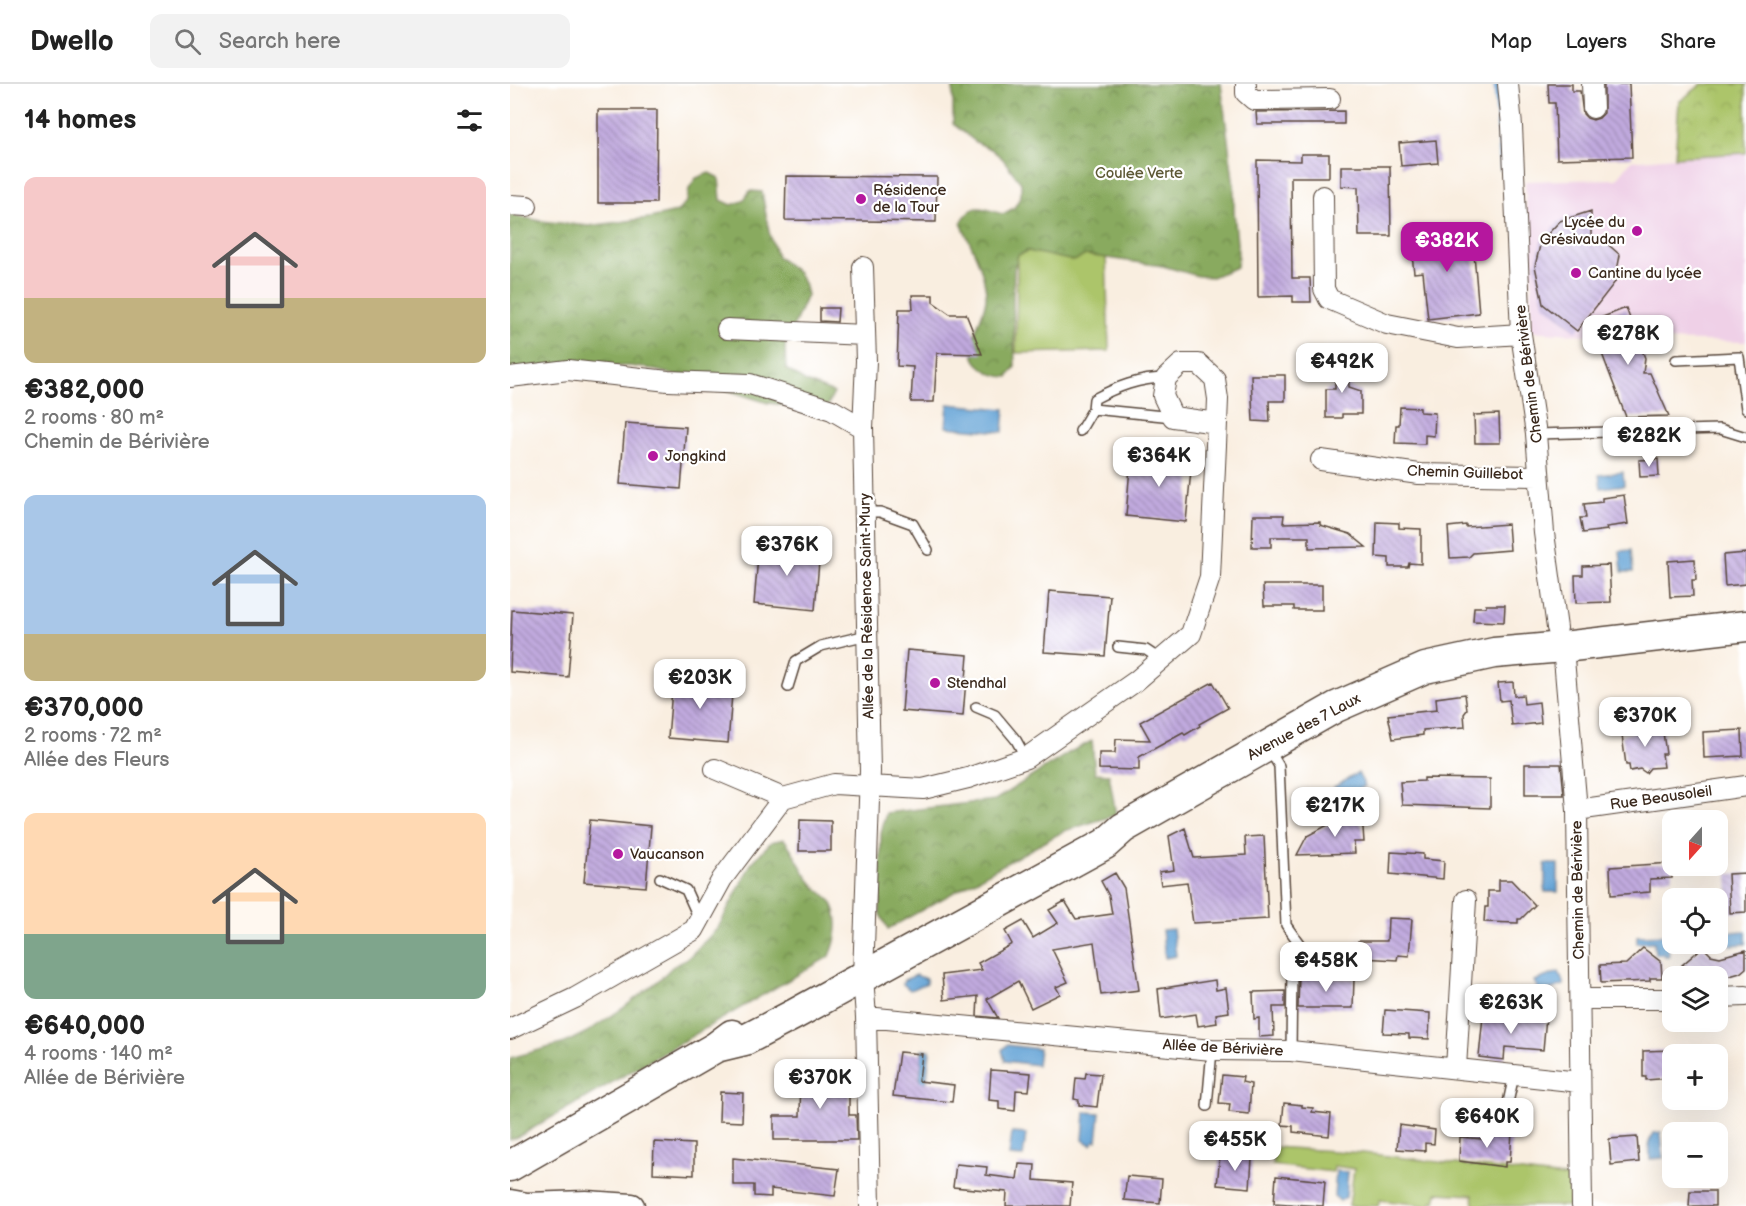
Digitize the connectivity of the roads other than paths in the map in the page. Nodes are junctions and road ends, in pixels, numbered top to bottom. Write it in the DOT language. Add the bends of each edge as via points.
graph roads {
  1 [pos="1246,84"];
  2 [pos="1508,84"];
  3 [pos="1592,84"];
  4 [pos="1330,99"];
  5 [pos="1593,108"];
  6 [pos="1323,196"];
  7 [pos="863,267"];
  8 [pos="727,328"];
  9 [pos="1521,334"];
  10 [pos="865,335"];
  11 [pos="1676,360"];
  12 [pos="510,377"];
  13 [pos="1166,378"];
  14 [pos="1093,409"];
  15 [pos="1746,409"];
  16 [pos="1173,417"];
  17 [pos="1217,423"];
  18 [pos="863,428"];
  19 [pos="1080,431"];
  20 [pos="1536,434"];
  21 [pos="1746,437"];
  22 [pos="1321,460"];
  23 [pos="1539,476"];
  24 [pos="865,512"];
  25 [pos="928,550"];
  26 [pos="1746,626"];
  27 [pos="867,636"];
  28 [pos="1560,637"];
  29 [pos="1118,646"];
  30 [pos="1161,660"];
  31 [pos="788,687"];
  32 [pos="976,707"];
  33 [pos="1266,746"];
  34 [pos="1026,758"];
  35 [pos="715,769"];
  36 [pos="870,784"];
  37 [pos="1746,786"];
  38 [pos="783,798"];
  39 [pos="1577,810"];
  40 [pos="660,878"];
  41 [pos="1466,900"];
  42 [pos="699,920"];
  43 [pos="863,968"];
  44 [pos="1746,996"];
  45 [pos="1728,997"];
  46 [pos="1580,999"];
  47 [pos="1662,999"];
  48 [pos="866,1017"];
  49 [pos="510,1029"];
  50 [pos="1212,1050"];
  51 [pos="1291,1051"];
  52 [pos="1456,1068"];
  53 [pos="1514,1075"];
  54 [pos="1580,1082"];
  55 [pos="1207,1106"];
  56 [pos="1503,1126"];
  57 [pos="510,1166"];
  58 [pos="510,1202"];
  59 [pos="632,1206"];
  60 [pos="870,1206"];
  61 [pos="1582,1206"];
  1 -- 4 [label="street" via="1246,93 1254,100"];
  2 -- 9 [label="street, Chemin de Bérivière"];
  3 -- 5 [label="street"];
  6 -- 9 [label="street" via="1324,289 1329,299 1387,324 1458,338"];
  7 -- 10 [label="street, Allée de la Résidence Saint-Mury"];
  8 -- 10 [label="street"];
  9 -- 20 [label="street, Chemin de Bérivière"];
  10 -- 18 [label="street, Allée de la Résidence Saint-Mury"];
  11 -- 15 [label="lane" via="1739,357"];
  12 -- 18 [label="street" via="568,370 668,381 750,384 832,410"];
  13 -- 14 [label="lane" via="1122,385 1094,399"];
  13 -- 16 [label="street" via="1163,396"];
  13 -- 17 [label="street" via="1181,364 1199,364 1215,379"];
  14 -- 16 [label="lane"];
  14 -- 19 [label="lane"];
  16 -- 17 [label="street"];
  17 -- 30 [label="street" via="1210,577 1191,634"];
  18 -- 24 [label="street, Allée de la Résidence Saint-Mury"];
  20 -- 21 [label="lane" via="1720,429"];
  20 -- 23 [label="street, Chemin de Bérivière"];
  22 -- 23 [label="street, Chemin Guillebot" via="1419,474"];
  23 -- 28 [label="street, Chemin de Bérivière"];
  24 -- 25 [label="lane" via="880,512 913,524"];
  24 -- 27 [label="street, Allée de la Résidence Saint-Mury"];
  26 -- 28 [label="main road, Avenue des 7 Laux"];
  27 -- 31 [label="lane" via="821,646 796,661"];
  27 -- 36 [label="street, Allée de la Résidence Saint-Mury"];
  28 -- 33 [label="main road, Avenue des 7 Laux" via="1425,668 1335,706"];
  28 -- 39 [label="street, Chemin de Bérivière"];
  29 -- 30 [label="lane" via="1146,650"];
  30 -- 34 [label="street"];
  32 -- 34 [label="lane" via="995,715"];
  33 -- 43 [label="main road, Avenue des 7 Laux" via="1123,828 1105,844"];
  33 -- 51 [label="lane" via="1279,766 1286,925 1305,953 1302,969 1292,970"];
  34 -- 36 [label="street" via="923,789"];
  35 -- 38 [label="street"];
  36 -- 38 [label="street" via="834,784"];
  36 -- 43 [label="street, Allée de la Résidence Saint-Mury"];
  37 -- 39 [label="street, Rue Beausoleil"];
  38 -- 42 [label="street" via="722,879"];
  39 -- 46 [label="street, Chemin de Bérivière"];
  40 -- 42 [label="lane" via="686,890"];
  41 -- 52 [label="street"];
  42 -- 49 [label="street" via="694,930 595,987"];
  43 -- 48 [label="street, Allée de la Résidence Saint-Mury"];
  43 -- 57 [label="main road, Avenue des 7 Laux" via="745,1040 716,1047"];
  44 -- 45 [label="street"];
  46 -- 47 [label="street"];
  46 -- 54 [label="street, Chemin de Bérivière"];
  48 -- 50 [label="street, Allée de Bérivière"];
  48 -- 60 [label="street, Allée de la Résidence Saint-Mury"];
  50 -- 51 [label="street, Allée de Bérivière"];
  50 -- 55 [label="lane"];
  51 -- 52 [label="street, Allée de Bérivière"];
  52 -- 53 [label="street, Allée de Bérivière"];
  53 -- 54 [label="street, Allée de Bérivière"];
  53 -- 56 [label="lane"];
  54 -- 61 [label="street, Chemin de Bérivière"];
  58 -- 59 [label="street"];
}
